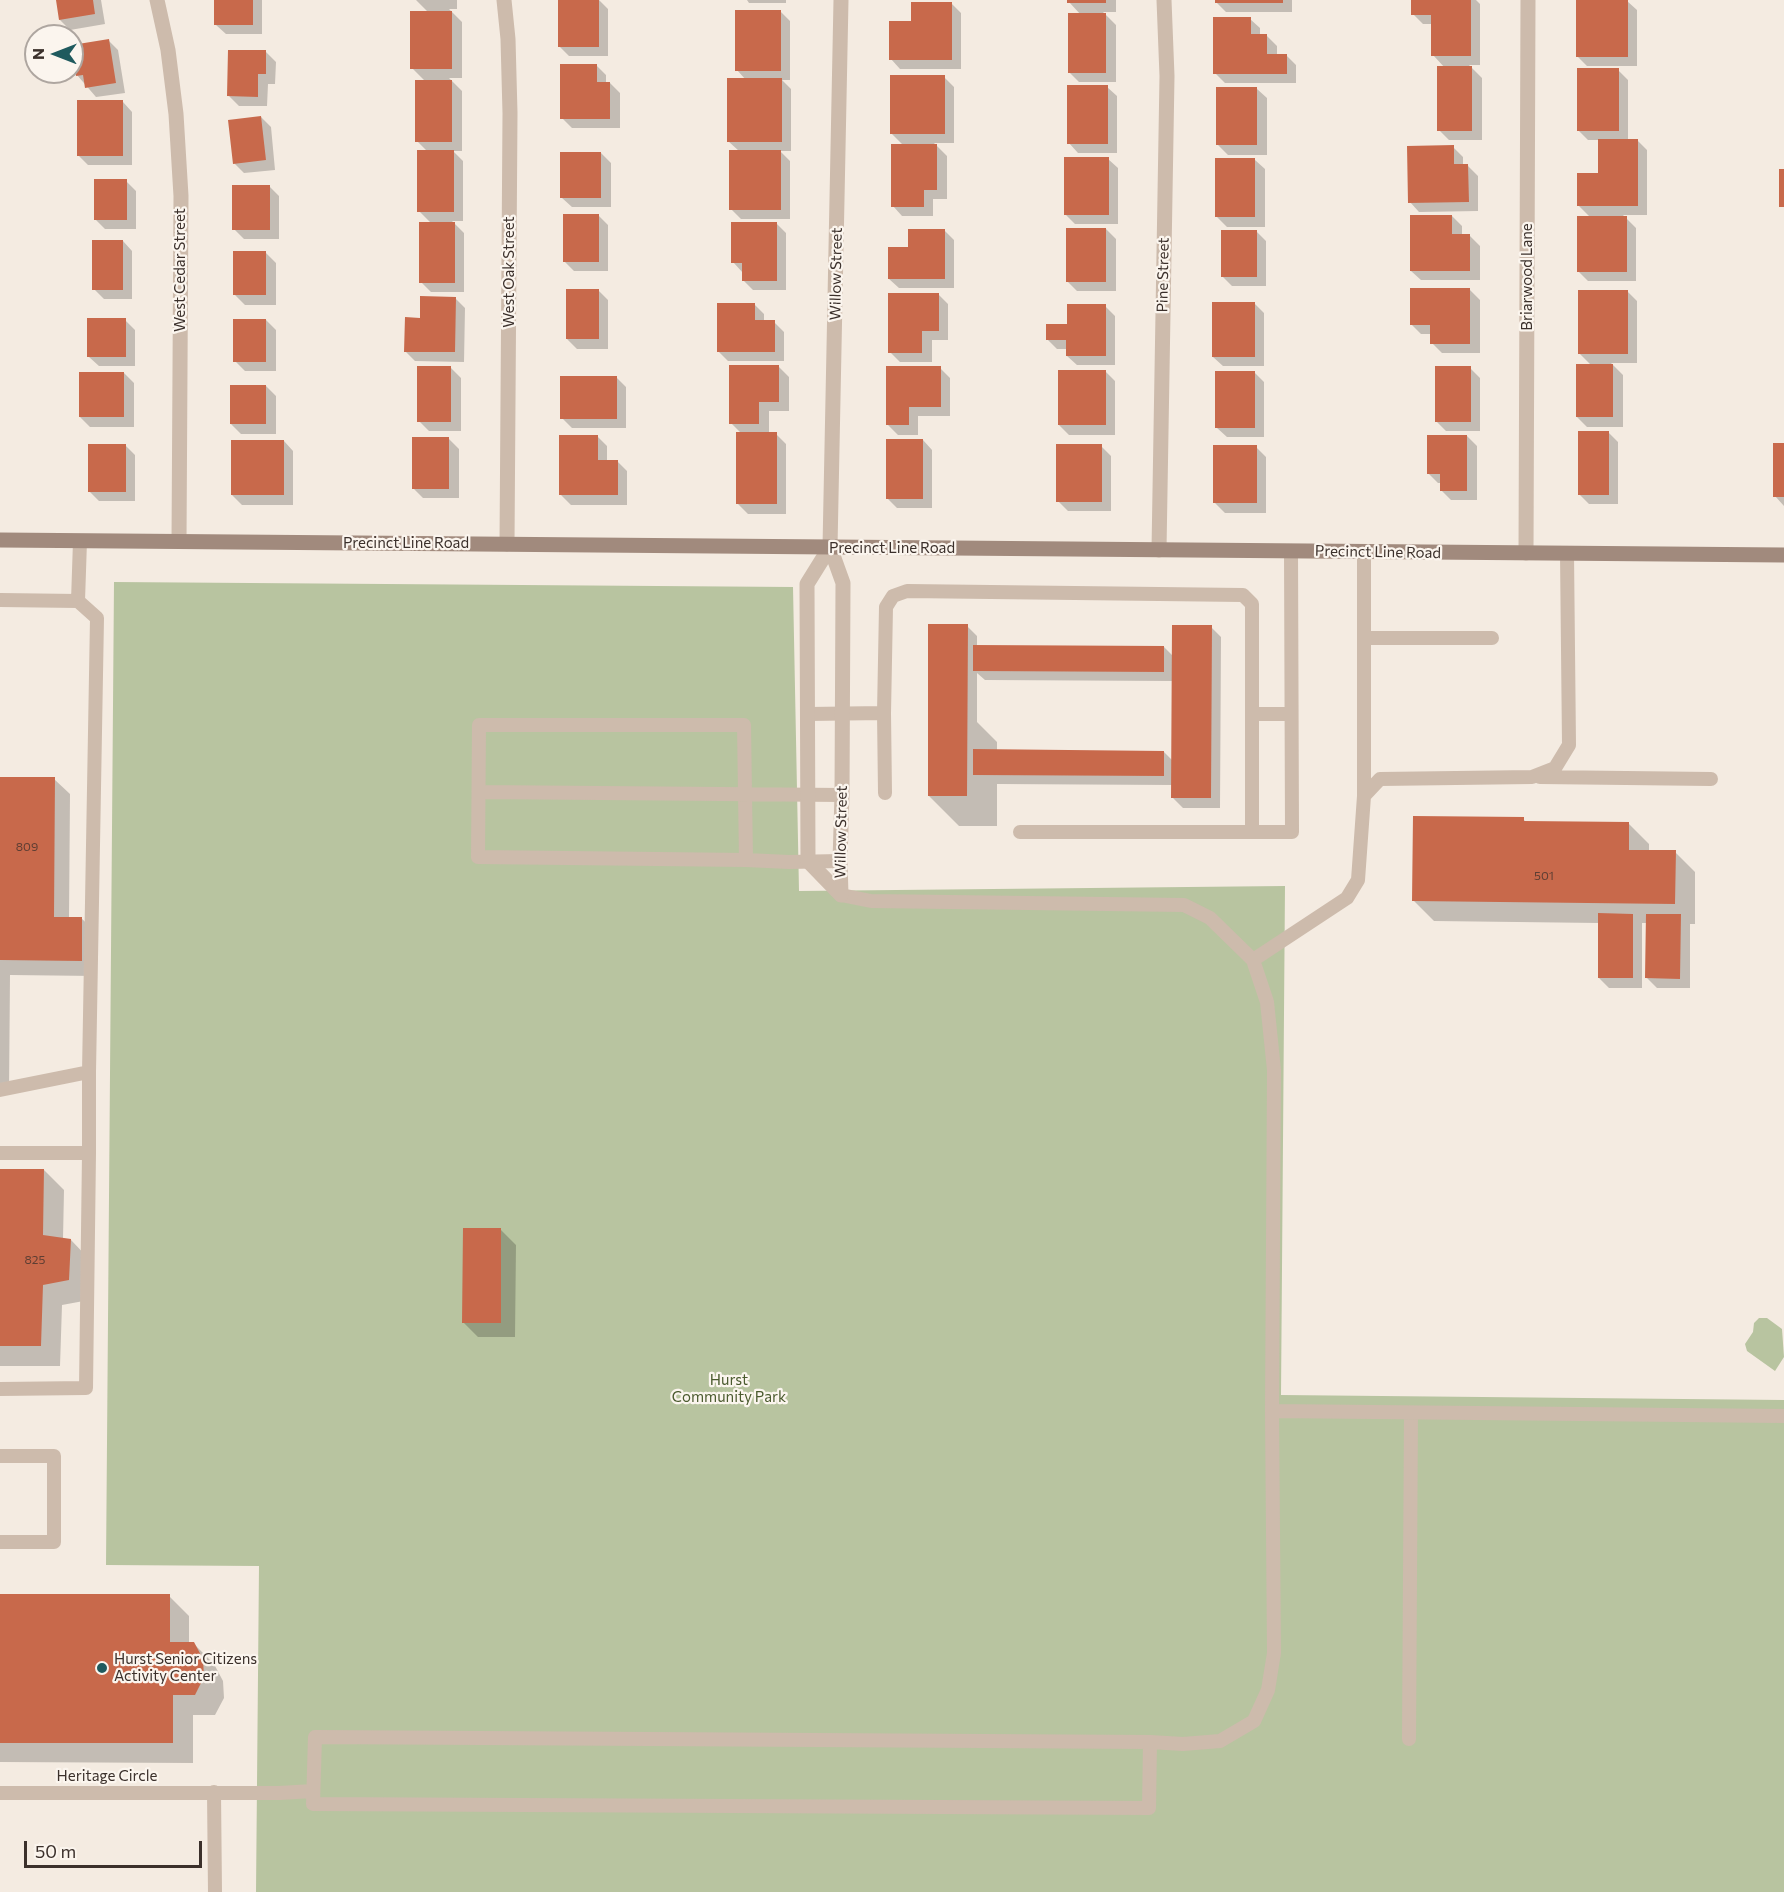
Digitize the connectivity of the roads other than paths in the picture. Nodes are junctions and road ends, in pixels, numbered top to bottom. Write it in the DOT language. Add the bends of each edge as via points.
graph roads {
  1 [pos="157,0"];
  2 [pos="504,0"];
  3 [pos="842,0"];
  4 [pos="1164,0"];
  5 [pos="1528,0"];
  6 [pos="0,540"];
  7 [pos="80,541"];
  8 [pos="179,541"];
  9 [pos="507,544"];
  10 [pos="830,547"];
  11 [pos="1159,550"];
  12 [pos="1292,551"];
  13 [pos="1364,552"];
  14 [pos="1526,553"];
  15 [pos="1567,553"];
  16 [pos="1784,555"];
  17 [pos="0,600"];
  18 [pos="78,601"];
  19 [pos="1364,638"];
  20 [pos="1492,638"];
  21 [pos="884,713"];
  22 [pos="808,714"];
  23 [pos="842,714"];
  24 [pos="1252,714"];
  25 [pos="1292,714"];
  26 [pos="1532,777"];
  27 [pos="1711,779"];
  28 [pos="479,792"];
  29 [pos="885,793"];
  30 [pos="745,794"];
  31 [pos="808,795"];
  32 [pos="842,795"];
  33 [pos="1364,796"];
  34 [pos="1020,832"];
  35 [pos="1252,832"];
  36 [pos="746,860"];
  37 [pos="808,861"];
  38 [pos="840,861"];
  39 [pos="841,896"];
  40 [pos="1253,960"];
  41 [pos="90,1071"];
  42 [pos="0,1090"];
  43 [pos="0,1153"];
  44 [pos="89,1153"];
  45 [pos="0,1389"];
  46 [pos="1272,1411"];
  47 [pos="1411,1413"];
  48 [pos="1784,1416"];
  49 [pos="0,1456"];
  50 [pos="0,1542"];
  51 [pos="1409,1739"];
  52 [pos="1150,1742"];
  53 [pos="314,1791"];
  54 [pos="214,1792"];
  55 [pos="0,1793"];
  56 [pos="215,1892"];
  1 -- 8 [label="street, West Cedar Street" via="168,50 180,165"];
  2 -- 9 [label="street, West Oak Street" via="510,114"];
  3 -- 10 [label="street, Willow Street"];
  4 -- 11 [label="street, Pine Street" via="1167,76"];
  5 -- 14 [label="street, Briarwood Lane"];
  6 -- 7 [label="main road, Precinct Line Road"];
  7 -- 8 [label="main road, Precinct Line Road"];
  7 -- 18 [label="lane"];
  8 -- 9 [label="main road, Precinct Line Road"];
  9 -- 10 [label="main road, Precinct Line Road"];
  10 -- 11 [label="main road, Precinct Line Road"];
  10 -- 22 [label="street" via="807,584"];
  10 -- 23 [label="street, Willow Street" via="843,584"];
  11 -- 12 [label="main road, Precinct Line Road"];
  12 -- 13 [label="main road, Precinct Line Road"];
  12 -- 25 [label="lane"];
  13 -- 14 [label="main road, Precinct Line Road"];
  13 -- 19 [label="lane"];
  14 -- 15 [label="main road, Precinct Line Road"];
  15 -- 16 [label="main road, Precinct Line Road"];
  15 -- 26 [label="lane" via="1569,745 1555,768"];
  17 -- 18 [label="lane"];
  18 -- 41 [label="lane" via="97,618"];
  19 -- 20 [label="lane"];
  19 -- 33 [label="lane"];
  21 -- 23 [label="lane"];
  21 -- 24 [label="lane" via="886,607 893,596 907,591 1243,594 1252,604"];
  21 -- 29 [label="lane"];
  22 -- 23 [label="lane"];
  22 -- 31 [label="street"];
  23 -- 32 [label="street, Willow Street"];
  24 -- 25 [label="lane"];
  24 -- 35 [label="lane"];
  25 -- 35 [label="lane" via="1292,832"];
  26 -- 27 [label="lane"];
  26 -- 33 [label="lane" via="1380,779"];
  28 -- 30 [label="lane"];
  28 -- 30 [label="lane" via="479,725 744,725"];
  28 -- 36 [label="lane" via="478,857"];
  30 -- 31 [label="lane"];
  30 -- 36 [label="lane"];
  31 -- 32 [label="lane"];
  31 -- 37 [label="street"];
  32 -- 38 [label="street, Willow Street"];
  33 -- 40 [label="lane" via="1359,880 1347,898"];
  34 -- 35 [label="lane"];
  36 -- 37 [label="lane"];
  37 -- 38 [label="lane"];
  37 -- 39 [label="street, Willow Street"];
  38 -- 39 [label="street, Willow Street"];
  39 -- 40 [label="lane" via="871,902 1184,906 1210,918"];
  40 -- 46 [label="lane" via="1267,1002 1274,1070"];
  41 -- 42 [label="lane"];
  41 -- 44 [label="lane"];
  43 -- 44 [label="lane"];
  44 -- 45 [label="lane" via="86,1388"];
  46 -- 47 [label="lane"];
  46 -- 52 [label="lane" via="1274,1653 1268,1690 1254,1721 1220,1741"];
  47 -- 48 [label="lane"];
  47 -- 51 [label="lane"];
  49 -- 50 [label="lane" via="54,1456 54,1542"];
  52 -- 53 [label="lane" via="315,1737"];
  52 -- 53 [label="lane" via="1149,1808 314,1804"];
  53 -- 54 [label="lane, Heritage Circle"];
  54 -- 55 [label="lane, Heritage Circle"];
  54 -- 56 [label="lane"];
}
